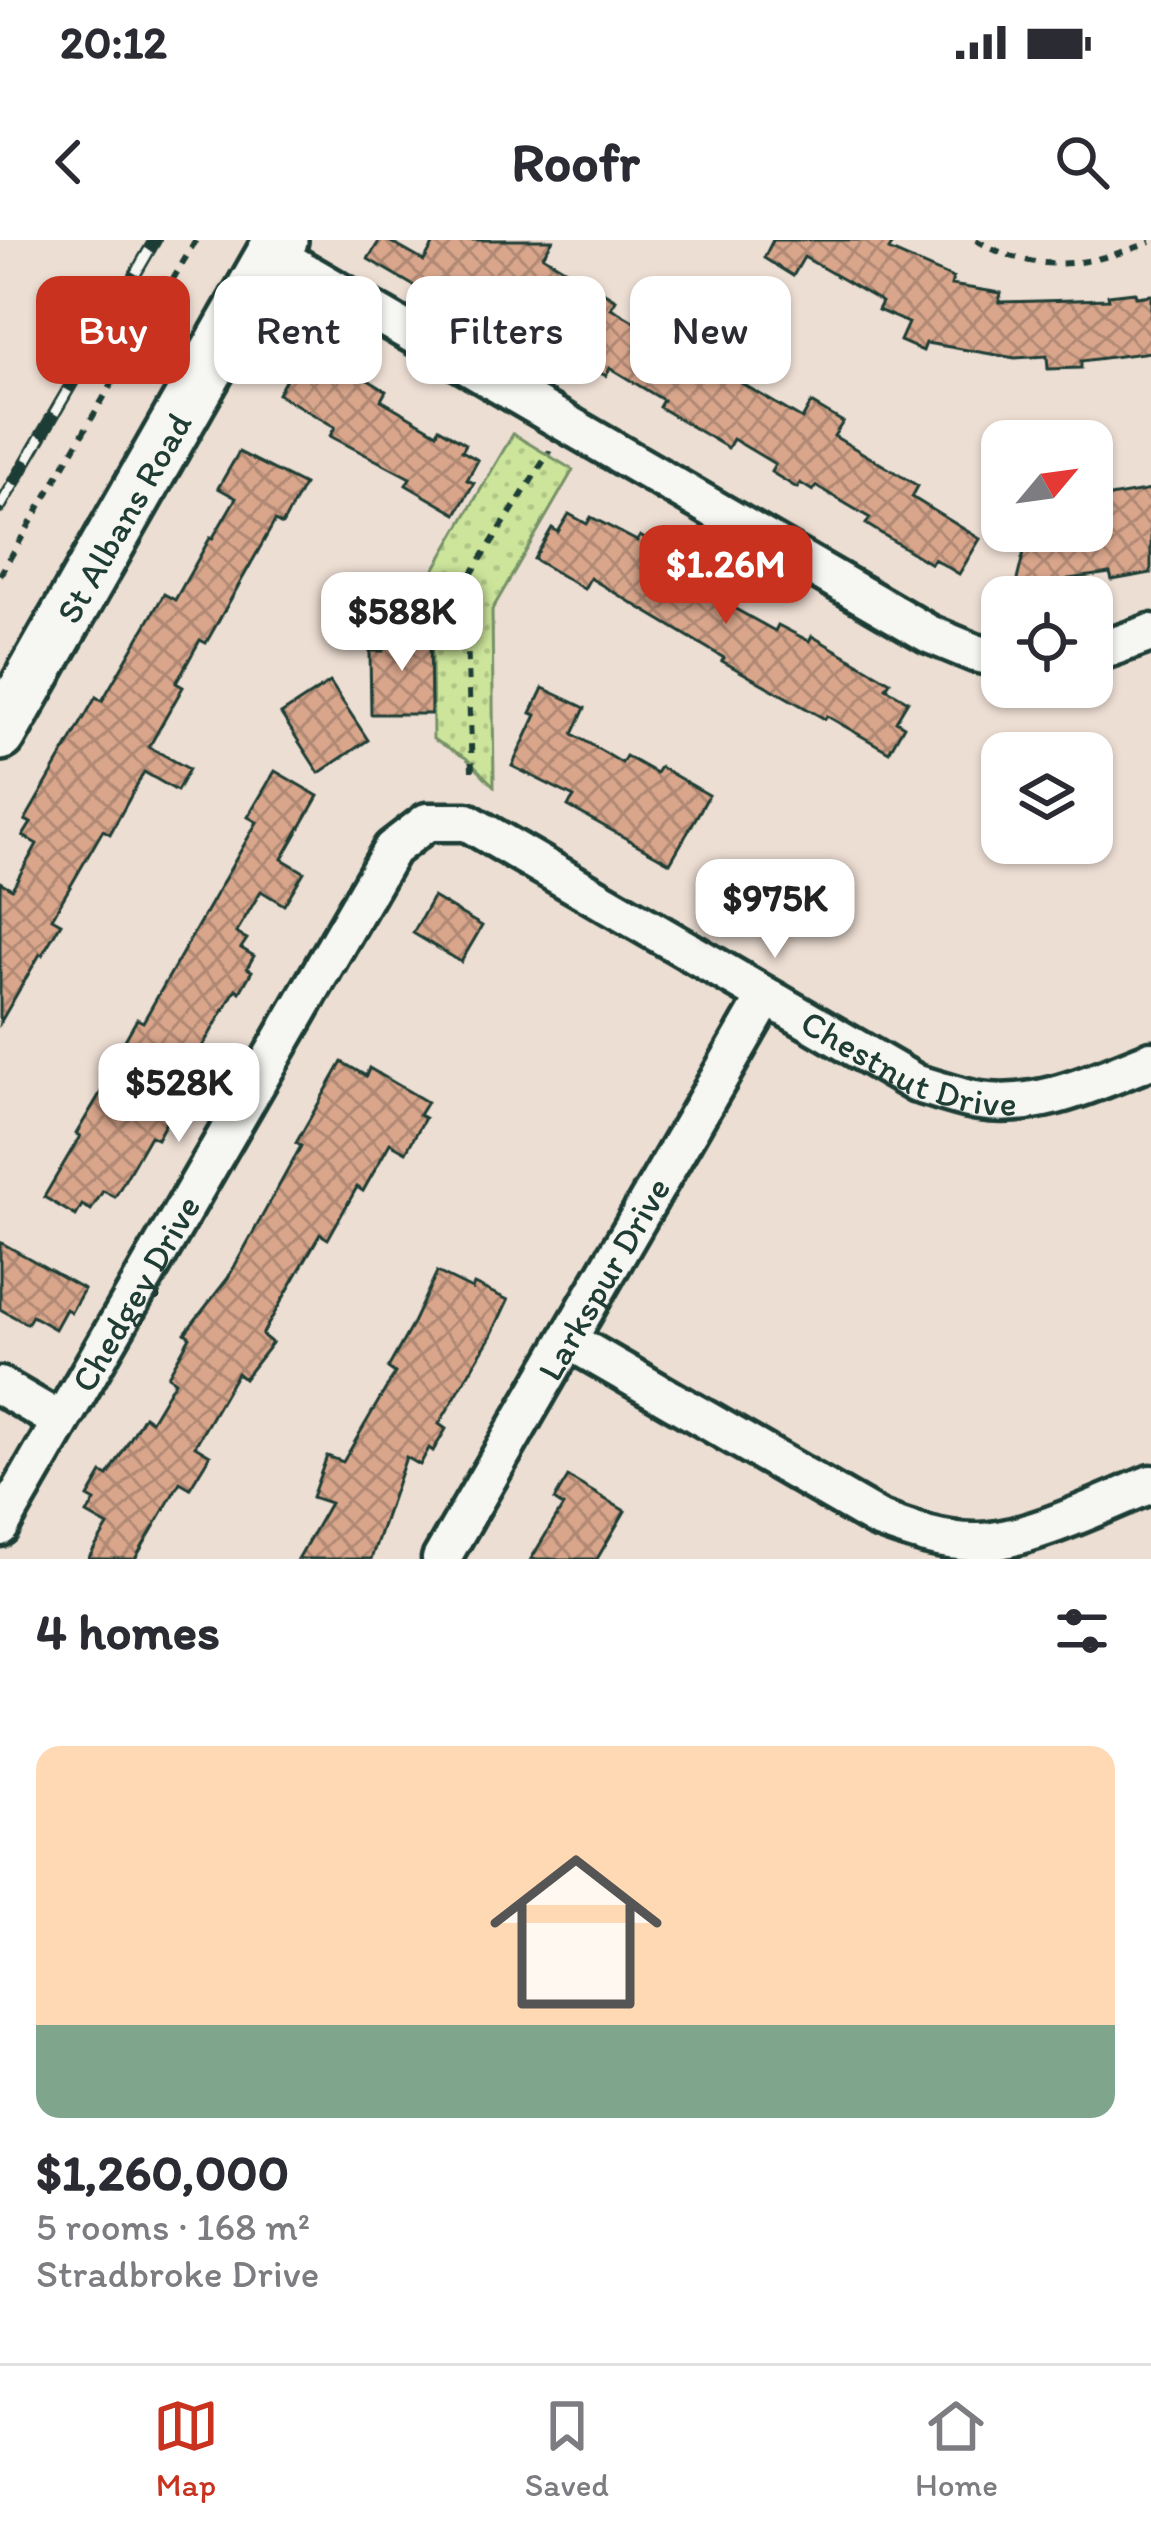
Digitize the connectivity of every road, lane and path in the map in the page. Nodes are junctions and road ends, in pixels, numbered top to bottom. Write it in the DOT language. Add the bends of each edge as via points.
graph roads {
  1 [pos="196,240"];
  2 [pos="976,240"];
  3 [pos="1151,242"];
  4 [pos="277,246"];
  5 [pos="550,451"];
  6 [pos="0,575"];
  7 [pos="1151,633"];
  8 [pos="1113,647"];
  9 [pos="981,654"];
  10 [pos="0,734"];
  11 [pos="472,772"];
  12 [pos="427,822"];
  13 [pos="766,997"];
  14 [pos="1151,1060"];
  15 [pos="568,1340"];
  16 [pos="0,1386"];
  17 [pos="60,1421"];
  18 [pos="1151,1484"];
  19 [pos="0,1528"];
  20 [pos="441,1559"];
  1 -- 6 [label="path"];
  2 -- 3 [label="path" via="1010,256 1072,265"];
  4 -- 9 [label="street" via="928,634"];
  4 -- 10 [label="main road, St Albans Road"];
  5 -- 11 [label="path" via="466,584"];
  7 -- 8 [label="street"];
  12 -- 13 [label="street, Chestnut Drive" via="467,822"];
  12 -- 17 [label="street, Chedgey Drive" via="392,849"];
  13 -- 14 [label="street, Chestnut Drive" via="916,1084 981,1101 1033,1102"];
  13 -- 15 [label="street, Larkspur Drive"];
  15 -- 18 [label="street" via="878,1519 916,1533 953,1541 1011,1538"];
  15 -- 20 [label="street, Larkspur Drive"];
  16 -- 17 [label="street"];
  17 -- 19 [label="street, Chedgey Drive"];
}
